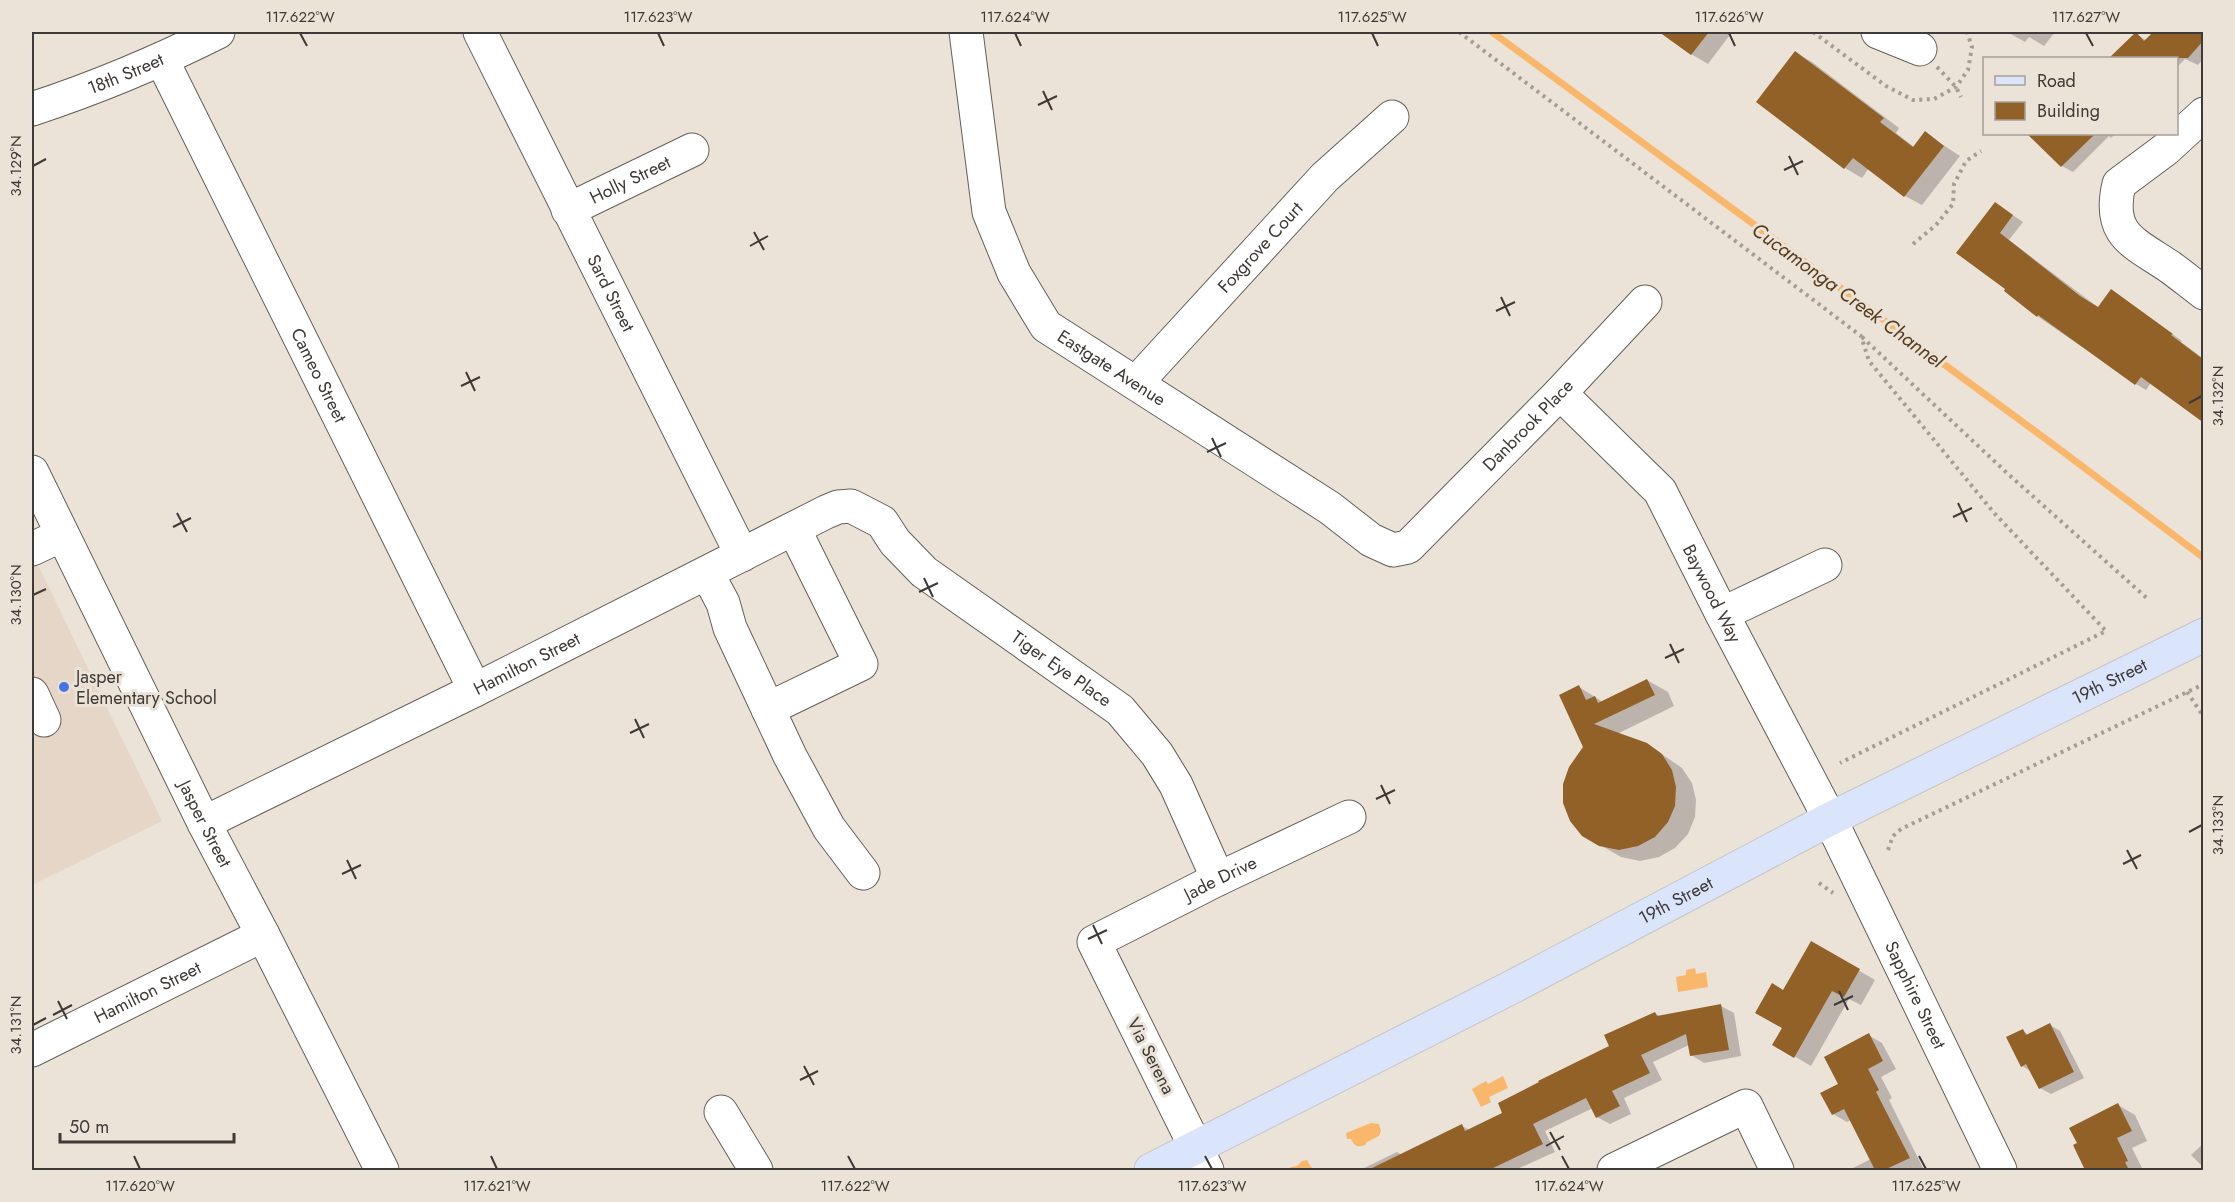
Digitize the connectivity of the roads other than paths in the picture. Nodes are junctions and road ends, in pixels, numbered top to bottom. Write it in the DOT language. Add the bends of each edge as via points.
graph roads {
  1 [pos="218,32"];
  2 [pos="480,32"];
  3 [pos="966,32"];
  4 [pos="1878,32"];
  5 [pos="1920,50"];
  6 [pos="162,60"];
  7 [pos="32,109"];
  8 [pos="2204,114"];
  9 [pos="1392,117"];
  10 [pos="692,150"];
  11 [pos="568,210"];
  12 [pos="2204,293"];
  13 [pos="1646,302"];
  14 [pos="1136,383"];
  15 [pos="1560,393"];
  16 [pos="32,472"];
  17 [pos="851,506"];
  18 [pos="794,529"];
  19 [pos="62,535"];
  20 [pos="1408,547"];
  21 [pos="32,549"];
  22 [pos="742,555"];
  23 [pos="1825,564"];
  24 [pos="707,573"];
  25 [pos="1722,614"];
  26 [pos="2204,635"];
  27 [pos="475,690"];
  28 [pos="768,709"];
  29 [pos="1349,818"];
  30 [pos="1830,819"];
  31 [pos="204,824"];
  32 [pos="862,873"];
  33 [pos="1218,879"];
  34 [pos="263,935"];
  35 [pos="1094,942"];
  36 [pos="32,1050"];
  37 [pos="721,1112"];
  38 [pos="1202,1159"];
  39 [pos="382,1170"];
  40 [pos="756,1170"];
  41 [pos="1151,1170"];
  42 [pos="1614,1170"];
  43 [pos="1777,1170"];
  44 [pos="2000,1170"];
  1 -- 6 [label="street, 18th Street"];
  2 -- 11 [label="street, Sard Street"];
  3 -- 14 [label="street, Eastgate Avenue" via="989,212 1014,273 1046,326"];
  4 -- 5 [label="street"];
  6 -- 7 [label="street, 18th Street"];
  6 -- 27 [label="street, Cameo Street"];
  8 -- 12 [label="street" via="2119,184 2115,203 2120,227 2136,247"];
  9 -- 14 [label="street, Foxgrove Court" via="1325,177"];
  10 -- 11 [label="street, Holly Street"];
  11 -- 22 [label="street, Sard Street"];
  13 -- 15 [label="street, Danbrook Place"];
  14 -- 20 [label="street, Eastgate Avenue" via="1330,508 1371,540 1393,550"];
  15 -- 20 [label="street, Danbrook Place"];
  15 -- 25 [label="street, Baywood Way" via="1660,491"];
  16 -- 19 [label="street, Jasper Street"];
  17 -- 18 [label="street, Hamilton Street" via="838,507"];
  17 -- 33 [label="street, Tiger Eye Place" via="882,522 924,572 1120,710 1157,754 1176,785"];
  18 -- 22 [label="street, Hamilton Street"];
  18 -- 28 [label="street" via="861,664"];
  19 -- 21 [label="street"];
  19 -- 31 [label="street, Jasper Street"];
  22 -- 24 [label="street, Hamilton Street"];
  23 -- 25 [label="street"];
  24 -- 27 [label="street, Hamilton Street"];
  24 -- 28 [label="street"];
  25 -- 30 [label="street, Baywood Way"];
  26 -- 30 [label="main road, 19th Street"];
  27 -- 31 [label="street, Hamilton Street"];
  28 -- 32 [label="street" via="829,828"];
  29 -- 33 [label="street, Jade Drive"];
  30 -- 38 [label="main road, 19th Street" via="1514,986"];
  30 -- 44 [label="street, Sapphire Street"];
  31 -- 34 [label="street, Jasper Street"];
  33 -- 35 [label="street, Jade Drive"];
  34 -- 36 [label="street, Hamilton Street"];
  34 -- 39 [label="street, Jasper Street"];
  35 -- 38 [label="street, Via Serena"];
  37 -- 40 [label="street"];
  38 -- 41 [label="main road, 19th Street"];
  42 -- 43 [label="street" via="1746,1106"];
}
